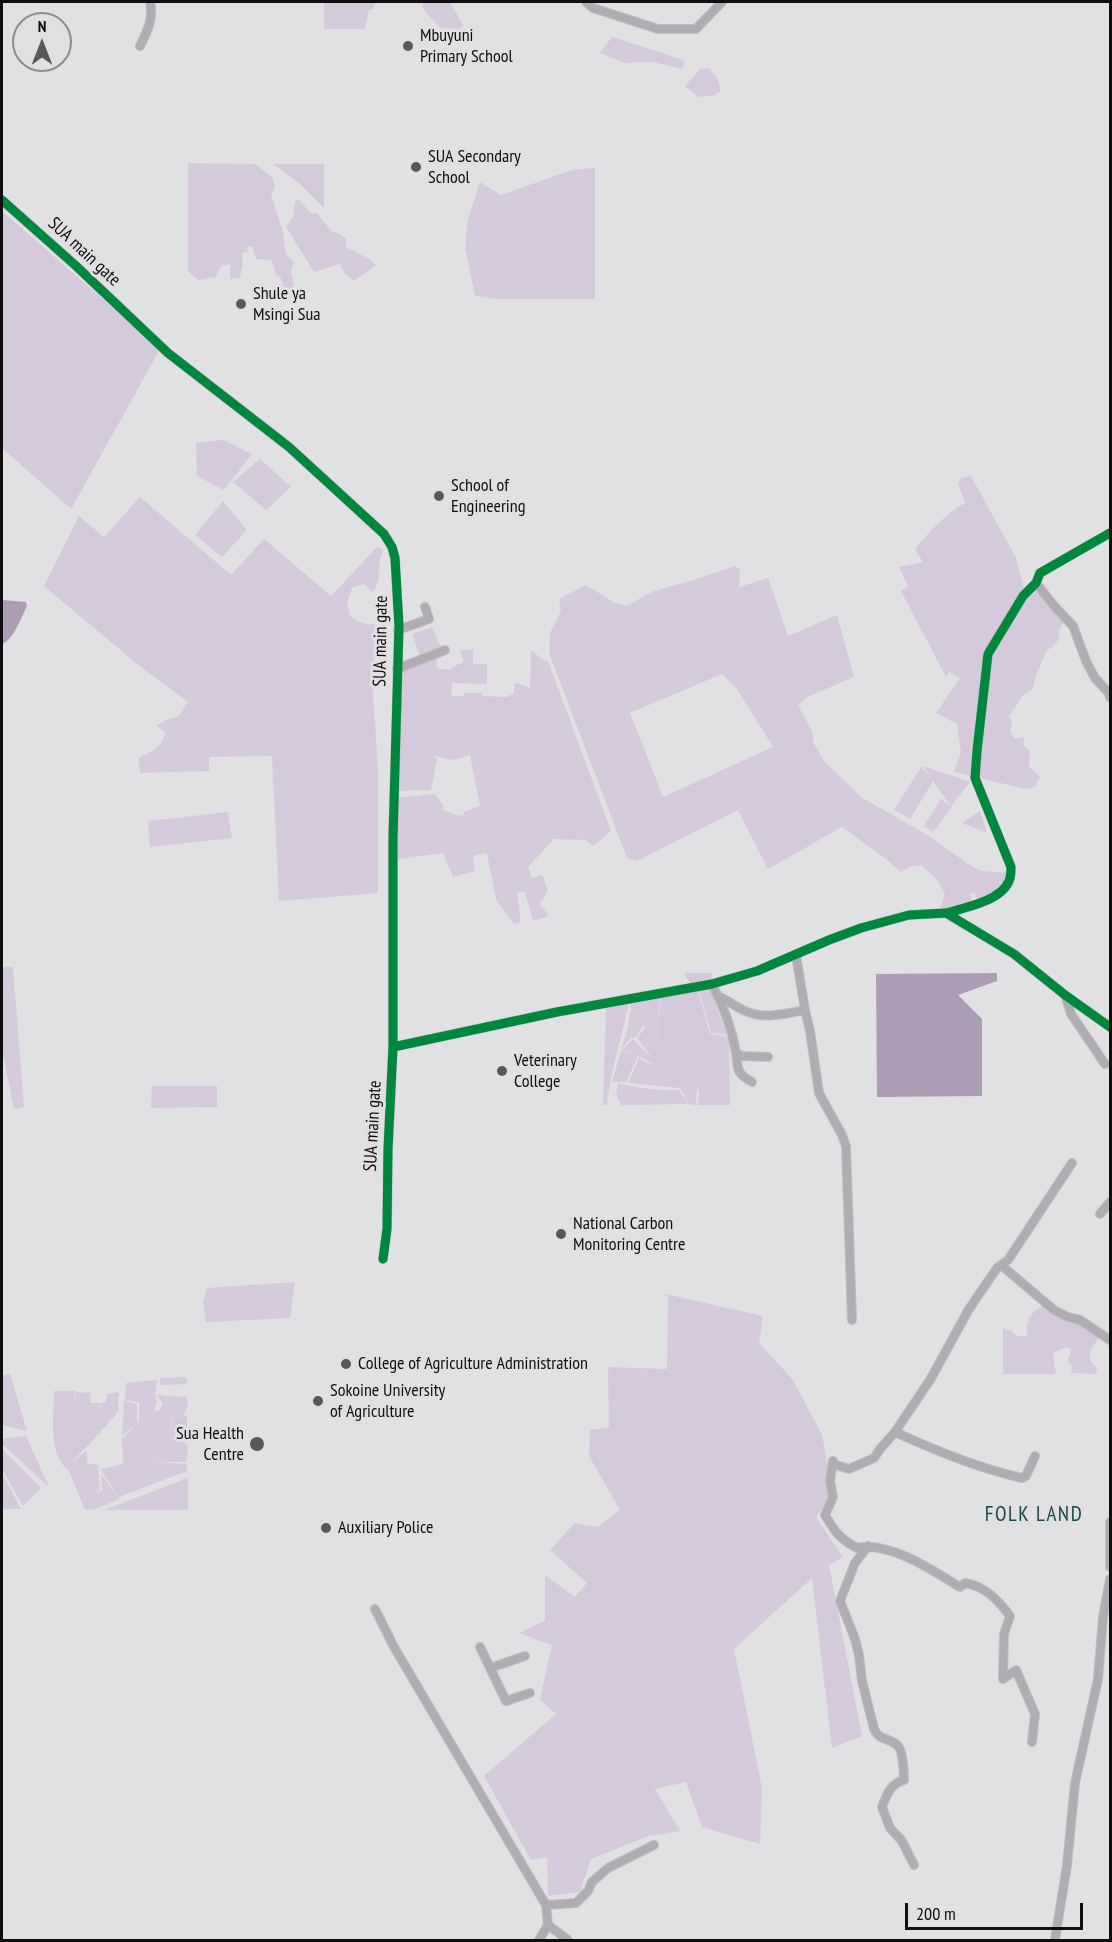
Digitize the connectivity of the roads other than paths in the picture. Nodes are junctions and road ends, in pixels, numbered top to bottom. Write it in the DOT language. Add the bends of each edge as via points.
graph roads {
  1 [pos="150,2"];
  2 [pos="586,2"];
  3 [pos="722,2"];
  4 [pos="140,46"];
  5 [pos="2,200"];
  6 [pos="1110,533"];
  7 [pos="1036,583"];
  8 [pos="425,607"];
  9 [pos="399,630"];
  10 [pos="445,650"];
  11 [pos="398,669"];
  12 [pos="1110,692"];
  13 [pos="946,913"];
  14 [pos="796,955"];
  15 [pos="712,984"];
  16 [pos="718,995"];
  17 [pos="1065,995"];
  18 [pos="805,1010"];
  19 [pos="1110,1027"];
  20 [pos="393,1047"];
  21 [pos="736,1053"];
  22 [pos="768,1057"];
  23 [pos="1105,1064"];
  24 [pos="752,1082"];
  25 [pos="1072,1163"];
  26 [pos="1110,1202"];
  27 [pos="1100,1214"];
  28 [pos="383,1258"];
  29 [pos="1001,1264"];
  30 [pos="852,1320"];
  31 [pos="1110,1340"];
  32 [pos="895,1432"];
  33 [pos="1035,1456"];
  34 [pos="1110,1522"];
  35 [pos="868,1546"];
  36 [pos="1110,1567"];
  37 [pos="1110,1579"];
  38 [pos="375,1610"];
  39 [pos="480,1647"];
  40 [pos="525,1656"];
  41 [pos="490,1668"];
  42 [pos="531,1693"];
  43 [pos="1032,1742"];
  44 [pos="654,1845"];
  45 [pos="914,1865"];
  46 [pos="546,1905"];
  47 [pos="548,1925"];
  48 [pos="539,1941"];
  49 [pos="568,1941"];
  50 [pos="1055,1941"];
  1 -- 4 [label="street" via="149,28"];
  2 -- 3 [label="street" via="593,9 658,28 696,29"];
  5 -- 9 [label="street, SUA main gate" via="168,353 289,447 384,534 392,547 397,570"];
  6 -- 7 [label="street" via="1040,573"];
  7 -- 12 [label="street" via="1073,626 1095,678"];
  7 -- 13 [label="street" via="1023,596 988,654 975,778 1011,867 1010,879 999,892 981,903"];
  8 -- 9 [label="street" via="429,619"];
  9 -- 11 [label="street, SUA main gate"];
  10 -- 11 [label="street"];
  11 -- 20 [label="street, SUA main gate"];
  13 -- 14 [label="street" via="909,915 829,940"];
  13 -- 17 [label="street" via="1014,954"];
  14 -- 15 [label="street"];
  14 -- 18 [label="street"];
  15 -- 16 [label="street"];
  15 -- 20 [label="street"];
  16 -- 18 [label="street" via="742,1009 763,1015"];
  16 -- 21 [label="street"];
  17 -- 19 [label="street"];
  17 -- 23 [label="street" via="1071,1014"];
  18 -- 30 [label="street" via="819,1093 846,1146"];
  20 -- 28 [label="street, SUA main gate"];
  21 -- 22 [label="street"];
  21 -- 24 [label="street" via="737,1069"];
  25 -- 29 [label="street" via="1008,1260"];
  26 -- 27 [label="street"];
  29 -- 31 [label="street" via="1054,1310 1080,1320"];
  29 -- 32 [label="street" via="969,1309 930,1380"];
  32 -- 33 [label="street" via="943,1454 1022,1478"];
  32 -- 35 [label="street" via="874,1458 864,1464 849,1469 833,1462 832,1497 825,1515 842,1540 857,1548"];
  34 -- 36 [label="street"];
  35 -- 43 [label="street" via="917,1561 960,1587 965,1583 978,1585 998,1599 1010,1616 1004,1634 1003,1679 1016,1670 1035,1714"];
  35 -- 45 [label="street" via="855,1563 840,1601 855,1639 876,1735 902,1752 904,1780 895,1783 882,1807 890,1828"];
  37 -- 50 [label="street" via="1098,1679 1075,1783"];
  38 -- 46 [label="street"];
  39 -- 41 [label="street"];
  40 -- 41 [label="street"];
  41 -- 42 [label="street" via="506,1701"];
  44 -- 46 [label="street" via="608,1868 576,1903"];
  46 -- 47 [label="street"];
  47 -- 48 [label="street"];
  47 -- 49 [label="street"];
}
